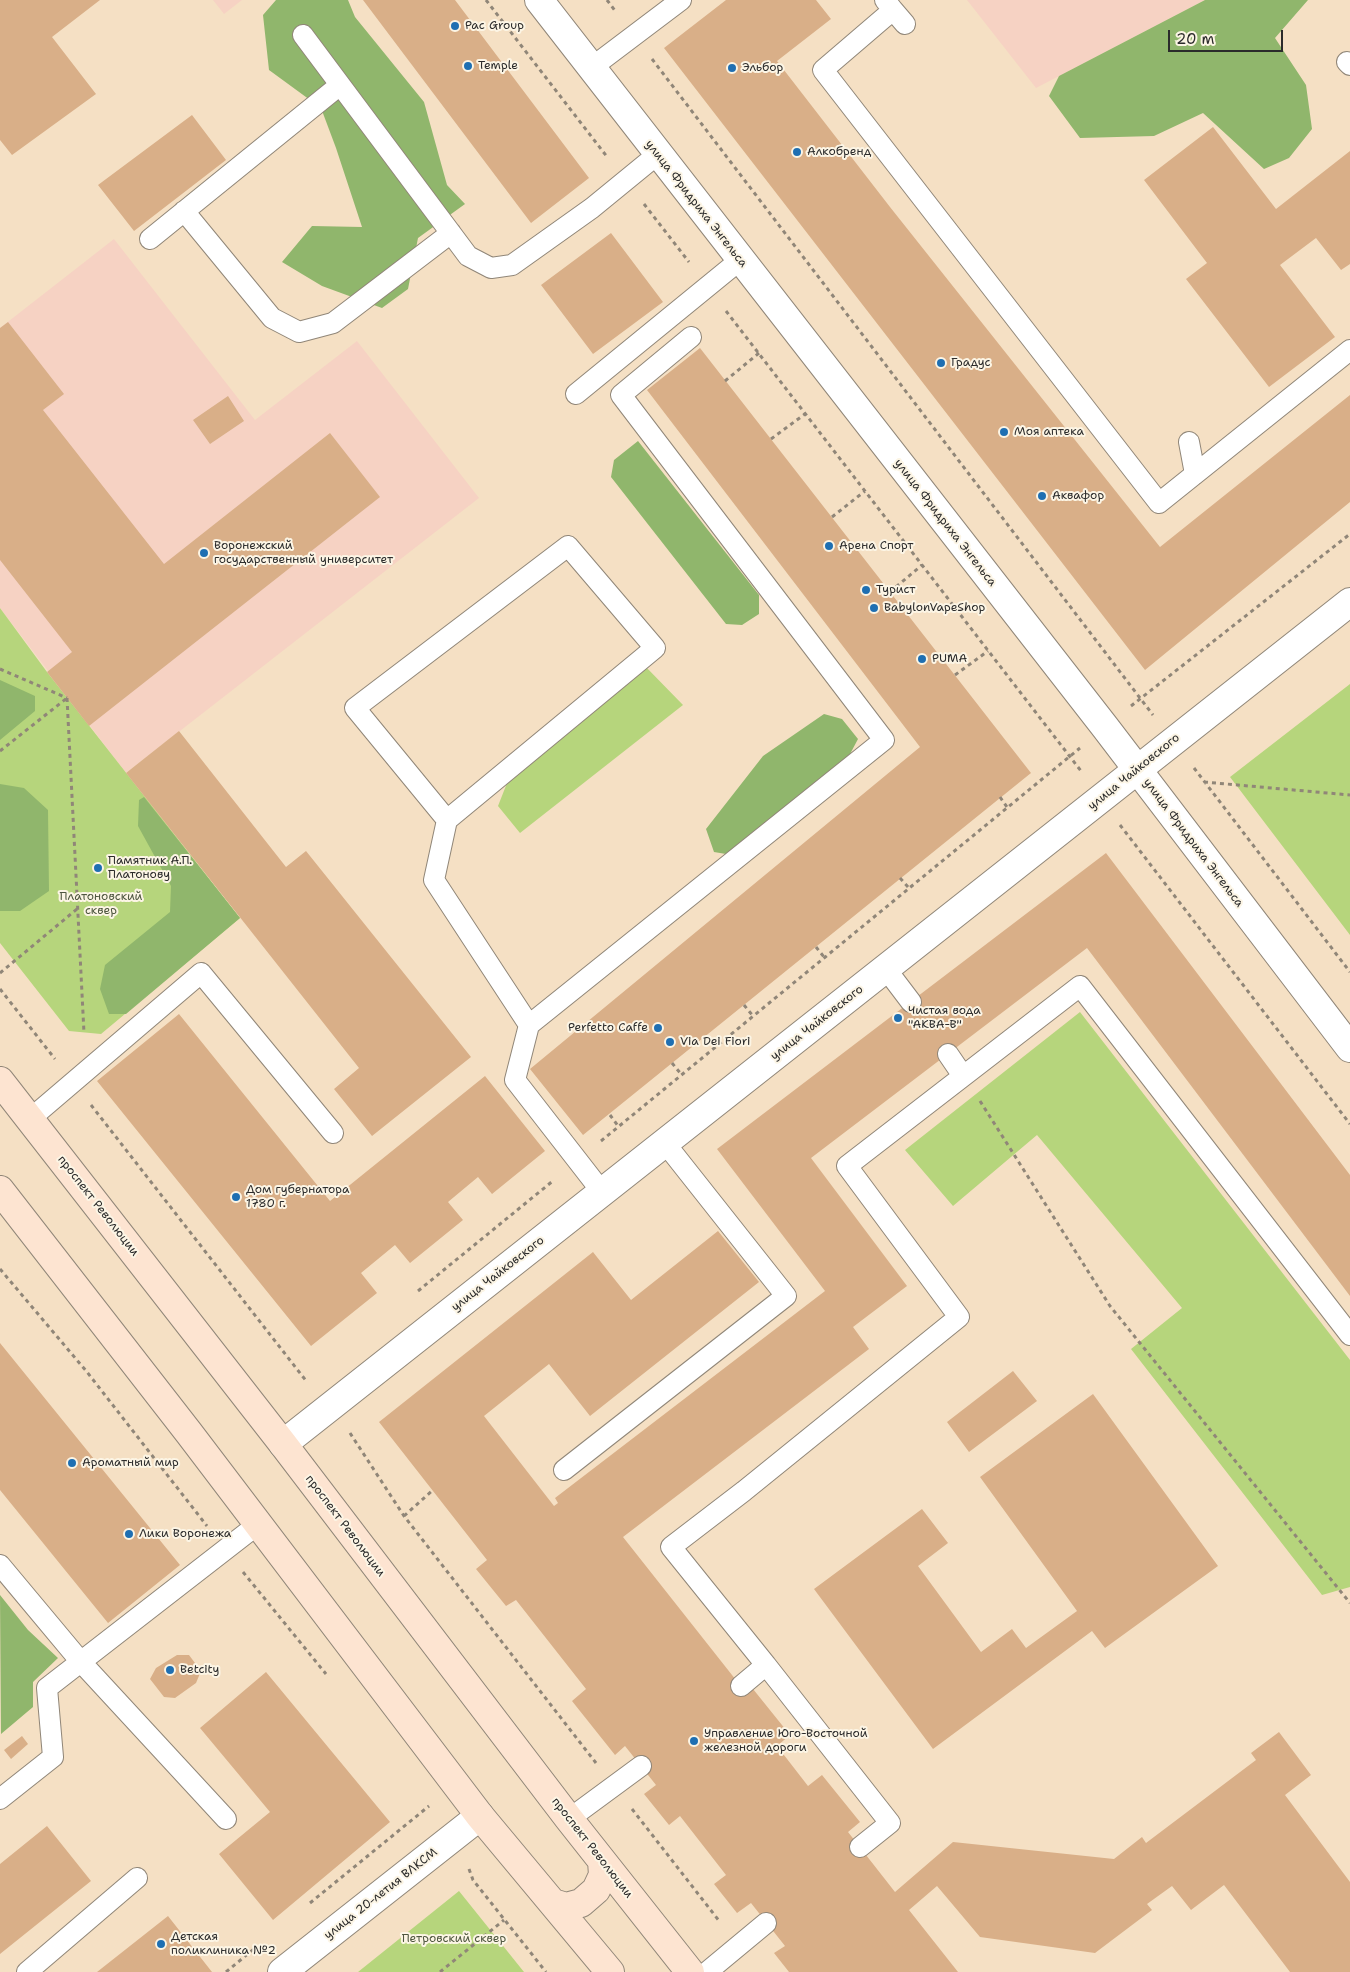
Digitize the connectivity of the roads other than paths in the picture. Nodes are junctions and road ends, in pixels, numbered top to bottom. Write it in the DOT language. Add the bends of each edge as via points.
graph roads {
  1 [pos="539,0"];
  2 [pos="680,0"];
  3 [pos="894,11"];
  4 [pos="303,35"];
  5 [pos="590,68"];
  6 [pos="340,85"];
  7 [pos="658,154"];
  8 [pos="184,211"];
  9 [pos="451,232"];
  10 [pos="150,238"];
  11 [pos="740,260"];
  12 [pos="692,337"];
  13 [pos="1350,350"];
  14 [pos="576,394"];
  15 [pos="1189,442"];
  16 [pos="1195,474"];
  17 [pos="1350,602"];
  18 [pos="1138,770"];
  19 [pos="447,820"];
  20 [pos="886,969"];
  21 [pos="911,1002"];
  22 [pos="529,1024"];
  23 [pos="1350,1048"];
  24 [pos="948,1054"];
  25 [pos="963,1076"];
  26 [pos="0,1081"];
  27 [pos="30,1119"];
  28 [pos="333,1134"];
  29 [pos="665,1143"];
  30 [pos="0,1190"];
  31 [pos="602,1192"];
  32 [pos="1350,1335"];
  33 [pos="282,1444"];
  34 [pos="564,1470"];
  35 [pos="257,1525"];
  36 [pos="0,1565"];
  37 [pos="81,1662"];
  38 [pos="766,1665"];
  39 [pos="741,1686"];
  40 [pos="641,1766"];
  41 [pos="0,1799"];
  42 [pos="480,1816"];
  43 [pos="226,1819"];
  44 [pos="569,1819"];
  45 [pos="860,1847"];
  46 [pos="602,1861"];
  47 [pos="137,1878"];
  48 [pos="553,1904"];
  49 [pos="766,1923"];
  50 [pos="27,1972"];
  51 [pos="282,1972"];
  52 [pos="610,1972"];
  53 [pos="690,1972"];
  54 [pos="707,1972"];
  1 -- 5 [label="street, улица Фридриха Энгельса"];
  2 -- 5 [label="lane"];
  3 -- 16 [label="lane" via="823,70 1159,504"];
  4 -- 6 [label="lane"];
  5 -- 7 [label="street, улица Фридриха Энгельса"];
  6 -- 8 [label="lane"];
  6 -- 9 [label="lane"];
  7 -- 9 [label="lane" via="592,208 512,265 491,268 468,256"];
  7 -- 11 [label="street, улица Фридриха Энгельса"];
  8 -- 9 [label="lane" via="272,318 300,332 333,323"];
  8 -- 10 [label="lane"];
  11 -- 14 [label="lane"];
  11 -- 18 [label="street, улица Фридриха Энгельса"];
  12 -- 22 [label="lane" via="621,395 884,740"];
  13 -- 16 [label="lane"];
  15 -- 16 [label="lane"];
  17 -- 18 [label="street, улица Чайковского"];
  18 -- 20 [label="street, улица Чайковского"];
  18 -- 23 [label="street, улица Фридриха Энгельса"];
  19 -- 19 [label="lane" via="356,708 568,546 655,648"];
  19 -- 22 [label="lane" via="434,880"];
  20 -- 21 [label="lane"];
  20 -- 29 [label="street, улица Чайковского"];
  22 -- 31 [label="lane" via="514,1080"];
  24 -- 25 [label="lane"];
  25 -- 32 [label="lane" via="1080,986"];
  25 -- 38 [label="lane" via="847,1166 959,1317 671,1547"];
  26 -- 27 [label="main road, проспект Революции"];
  27 -- 28 [label="lane" via="201,973"];
  27 -- 33 [label="main road, проспект Революции"];
  29 -- 31 [label="street, улица Чайковского"];
  29 -- 34 [label="lane" via="786,1296"];
  30 -- 35 [label="main road"];
  31 -- 33 [label="street, улица Чайковского"];
  33 -- 44 [label="main road, проспект Революции"];
  35 -- 37 [label="lane"];
  35 -- 42 [label="main road"];
  36 -- 37 [label="lane"];
  37 -- 41 [label="lane" via="47,1688 53,1757"];
  37 -- 43 [label="lane"];
  38 -- 39 [label="lane"];
  38 -- 45 [label="lane" via="890,1822"];
  40 -- 44 [label="lane"];
  42 -- 48 [label="main road"];
  42 -- 51 [label="street, улица 20-летия ВЛКСМ"];
  44 -- 46 [label="main road, проспект Революции"];
  46 -- 48 [label="main road" via="603,1875 596,1890 581,1903 566,1907"];
  46 -- 53 [label="main road, проспект Революции"];
  47 -- 50 [label="lane"];
  48 -- 52 [label="main road"];
  49 -- 54 [label="lane"];
}
